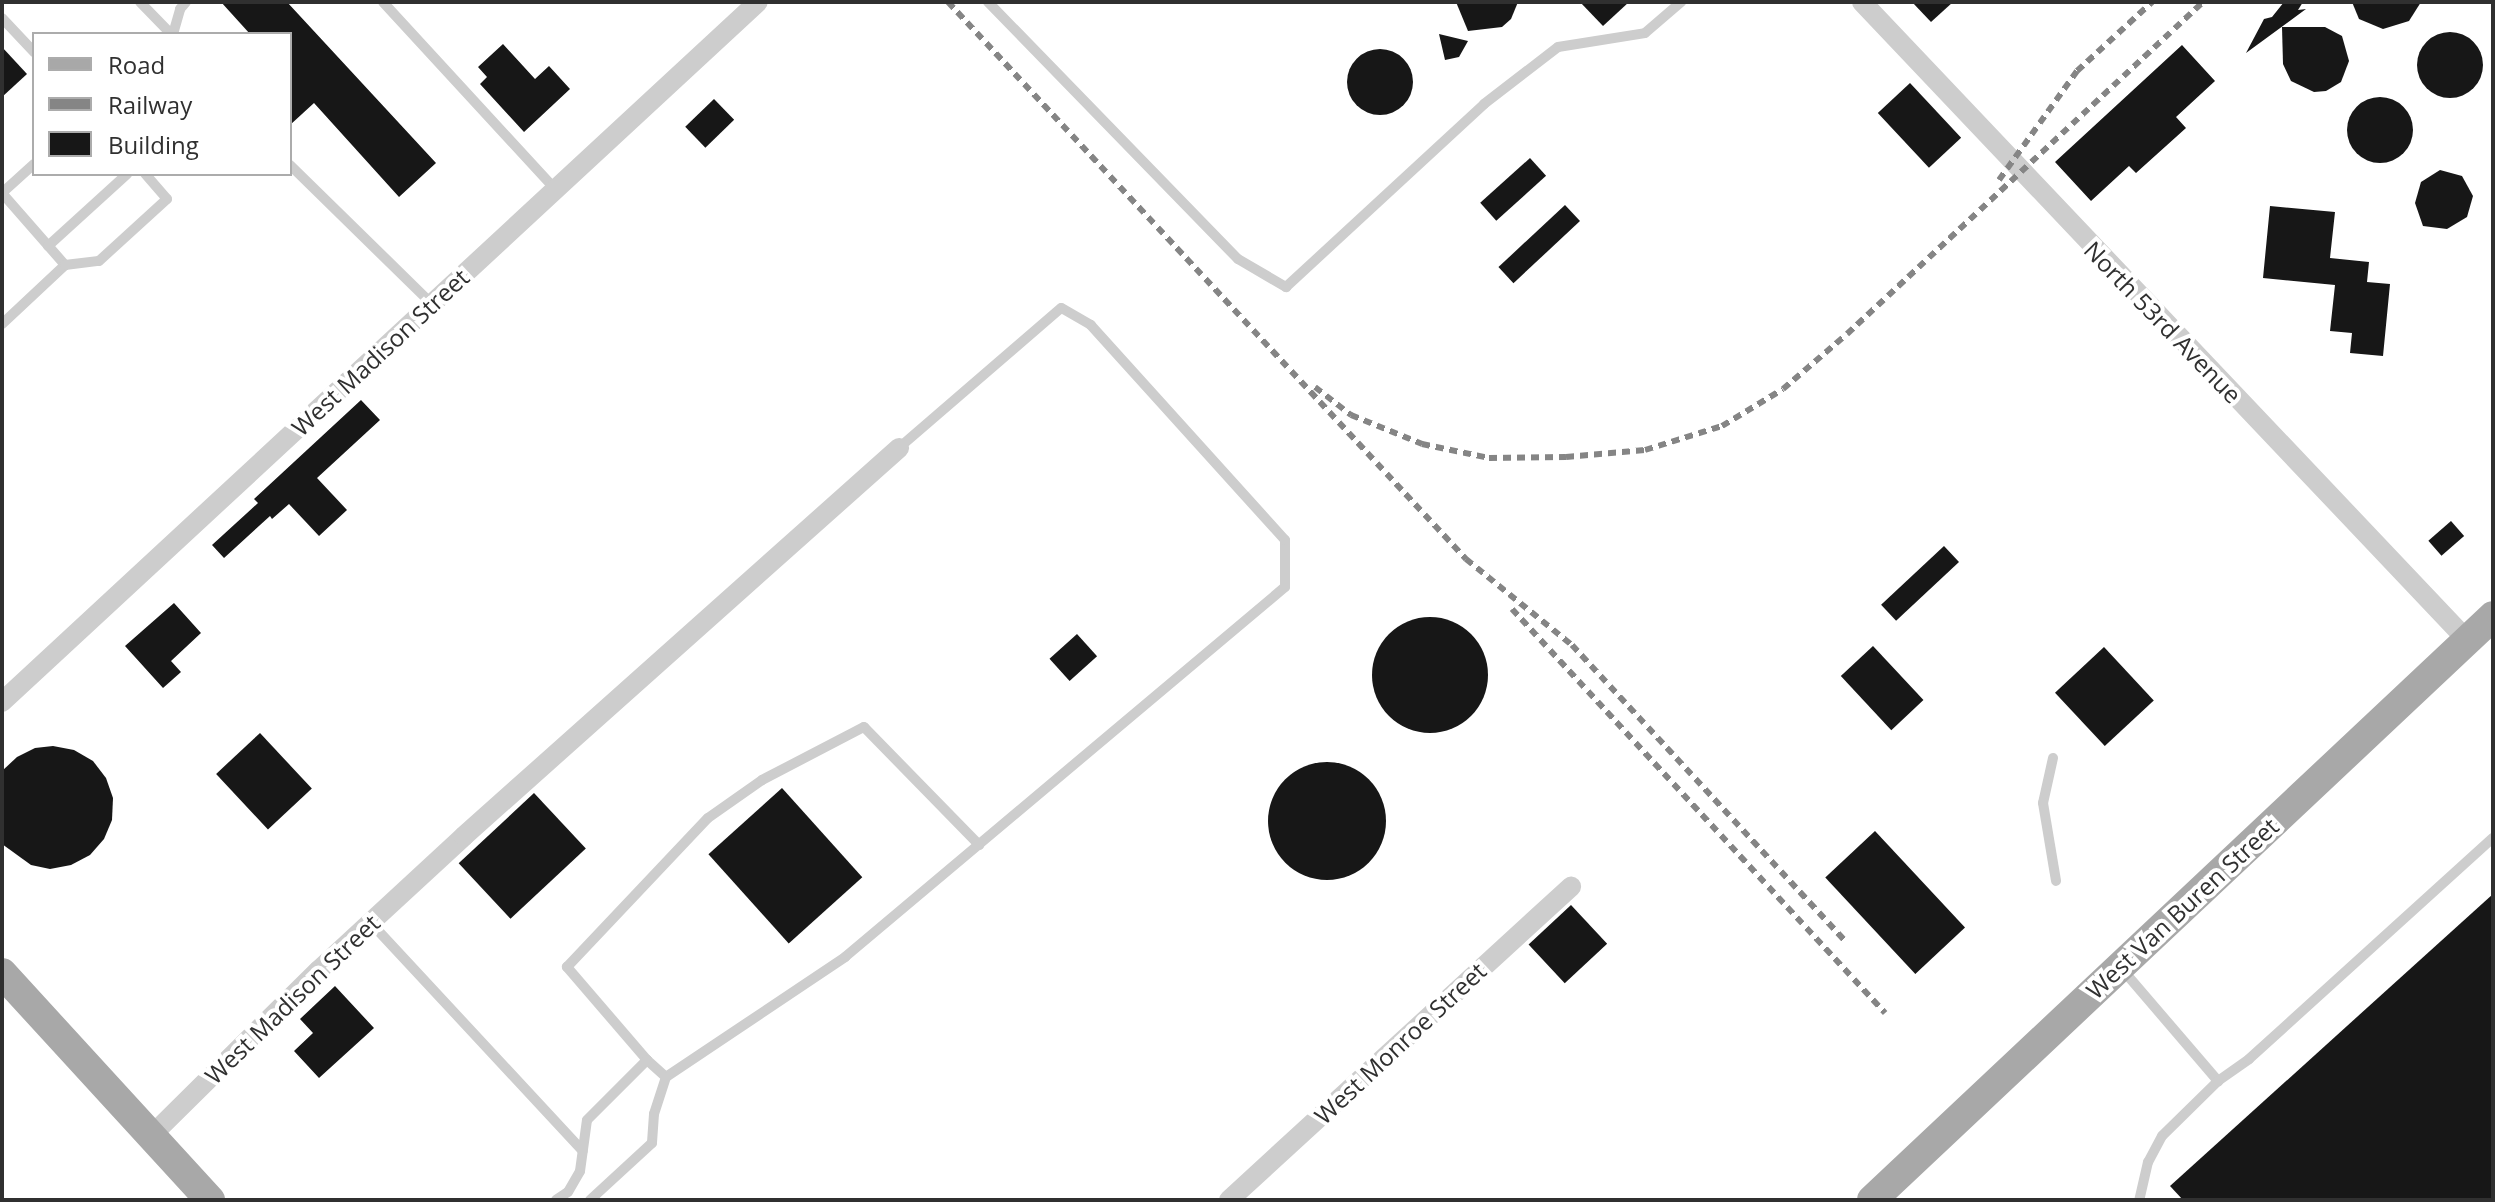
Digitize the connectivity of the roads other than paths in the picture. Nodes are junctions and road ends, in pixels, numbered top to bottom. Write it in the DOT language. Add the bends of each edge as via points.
graph roads {
  1 [pos="140,2"];
  2 [pos="186,2"];
  3 [pos="383,2"];
  4 [pos="758,2"];
  5 [pos="988,2"];
  6 [pos="1681,2"];
  7 [pos="1862,2"];
  8 [pos="2,18"];
  9 [pos="170,32"];
  10 [pos="173,32"];
  11 [pos="32,50"];
  12 [pos="32,166"];
  13 [pos="292,167"];
  14 [pos="125,176"];
  15 [pos="147,176"];
  16 [pos="556,190"];
  17 [pos="48,246"];
  18 [pos="65,265"];
  19 [pos="432,304"];
  20 [pos="2,324"];
  21 [pos="899,448"];
  22 [pos="2493,616"];
  23 [pos="2467,640"];
  24 [pos="2,702"];
  25 [pos="2053,758"];
  26 [pos="2493,838"];
  27 [pos="979,845"];
  28 [pos="2056,881"];
  29 [pos="1571,887"];
  30 [pos="371,923"];
  31 [pos="2120,966"];
  32 [pos="2,973"];
  33 [pos="647,1060"];
  34 [pos="666,1077"];
  35 [pos="2218,1081"];
  36 [pos="158,1143"];
  37 [pos="583,1151"];
  38 [pos="210,1200"];
  39 [pos="556,1200"];
  40 [pos="590,1200"];
  41 [pos="1229,1200"];
  42 [pos="1872,1200"];
  43 [pos="2139,1200"];
  1 -- 9 [label="lane"];
  2 -- 10 [label="lane"];
  3 -- 16 [label="lane"];
  4 -- 16 [label="street, West Madison Street"];
  5 -- 6 [label="lane" via="1238,259 1286,287 1484,104 1558,47 1645,33"];
  7 -- 23 [label="street, North 53rd Avenue"];
  8 -- 11 [label="lane"];
  12 -- 17 [label="lane" via="2,193"];
  13 -- 19 [label="lane"];
  14 -- 17 [label="lane"];
  15 -- 18 [label="lane" via="167,199 99,261"];
  16 -- 19 [label="street, West Madison Street"];
  17 -- 18 [label="lane"];
  18 -- 20 [label="lane"];
  19 -- 24 [label="street, West Madison Street"];
  21 -- 27 [label="lane" via="1061,308 1091,325 1285,540 1285,587"];
  21 -- 30 [label="street, West Madison Street"];
  22 -- 23 [label="main road, West Van Buren Street"];
  23 -- 31 [label="main road, West Van Buren Street"];
  25 -- 28 [label="lane" via="2043,803"];
  26 -- 35 [label="lane" via="2249,1059"];
  27 -- 33 [label="lane" via="864,727 762,780 708,818 567,967"];
  27 -- 34 [label="lane" via="845,957"];
  29 -- 41 [label="street, West Monroe Street"];
  30 -- 36 [label="street, West Madison Street"];
  30 -- 37 [label="lane"];
  31 -- 35 [label="lane"];
  31 -- 42 [label="main road, West Van Buren Street"];
  32 -- 36 [label="main road"];
  33 -- 34 [label="lane"];
  33 -- 37 [label="lane" via="587,1120"];
  34 -- 40 [label="lane" via="654,1114 652,1143"];
  35 -- 43 [label="lane" via="2162,1136 2148,1162"];
  36 -- 38 [label="main road"];
  37 -- 39 [label="lane" via="580,1171 568,1192"];
}
